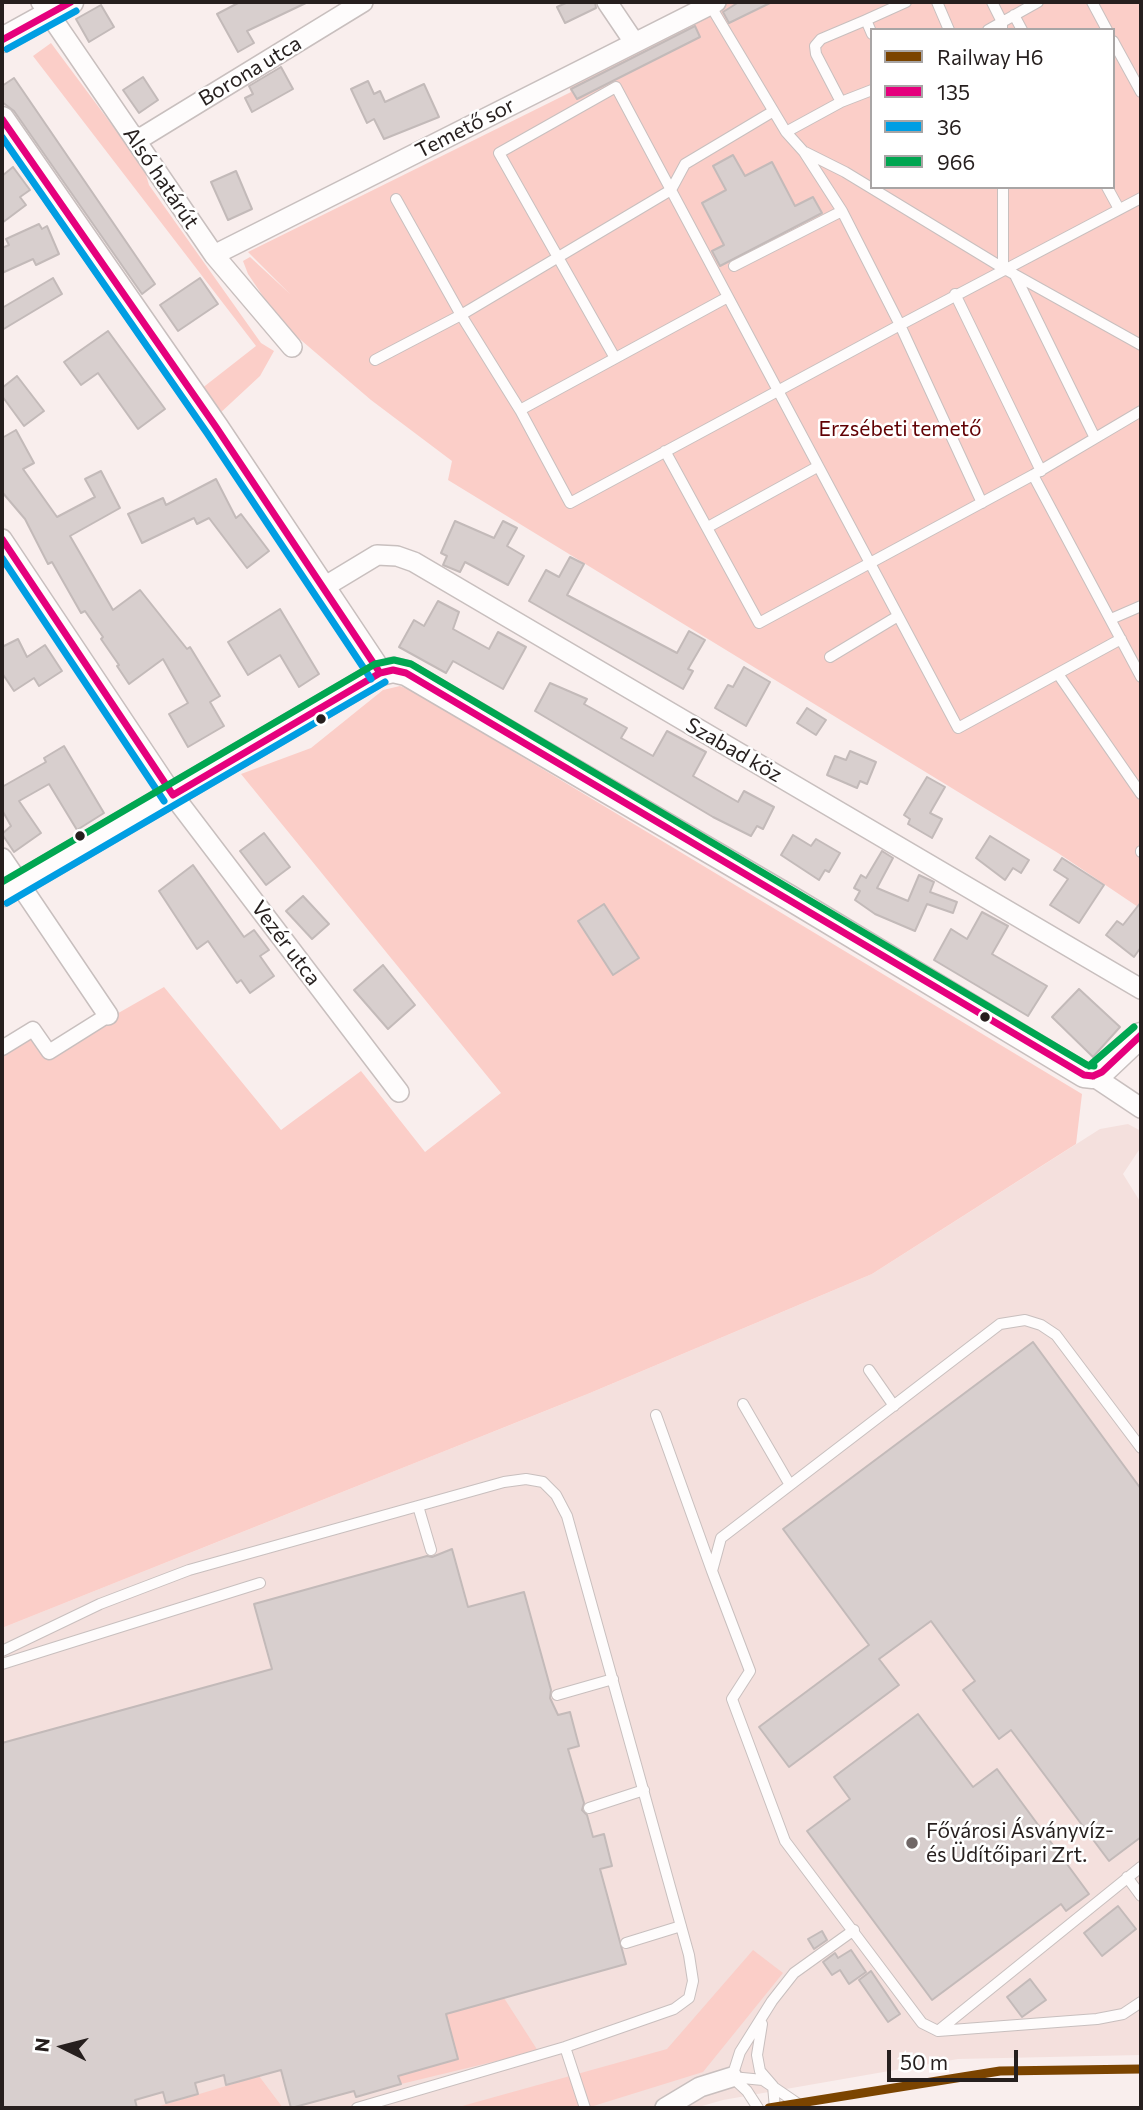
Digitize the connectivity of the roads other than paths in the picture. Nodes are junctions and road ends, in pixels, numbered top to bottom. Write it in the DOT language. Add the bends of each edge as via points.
graph roads {
  1 [pos="363,2"];
  2 [pos="607,2"];
  3 [pos="905,2"];
  4 [pos="937,2"];
  5 [pos="992,2"];
  6 [pos="1038,2"];
  7 [pos="1092,2"];
  8 [pos="713,3"];
  9 [pos="54,6"];
  10 [pos="1014,15"];
  11 [pos="866,20"];
  12 [pos="1002,26"];
  13 [pos="948,28"];
  14 [pos="1021,28"];
  15 [pos="1106,28"];
  16 [pos="870,29"];
  17 [pos="2,40"];
  18 [pos="634,42"];
  19 [pos="1115,45"];
  20 [pos="870,91"];
  21 [pos="1141,92"];
  22 [pos="841,102"];
  23 [pos="772,112"];
  24 [pos="2,119"];
  25 [pos="786,132"];
  26 [pos="136,141"];
  27 [pos="804,152"];
  28 [pos="870,187"];
  29 [pos="873,189"];
  30 [pos="1003,189"];
  31 [pos="1108,189"];
  32 [pos="671,190"];
  33 [pos="1141,198"];
  34 [pos="396,199"];
  35 [pos="1119,209"];
  36 [pos="842,211"];
  37 [pos="214,255"];
  38 [pos="558,257"];
  39 [pos="734,266"];
  40 [pos="1003,268"];
  41 [pos="1014,274"];
  42 [pos="954,294"];
  43 [pos="726,298"];
  44 [pos="461,315"];
  45 [pos="900,325"];
  46 [pos="1141,345"];
  47 [pos="292,347"];
  48 [pos="615,358"];
  49 [pos="375,360"];
  50 [pos="776,391"];
  51 [pos="520,410"];
  52 [pos="1141,411"];
  53 [pos="1095,438"];
  54 [pos="665,451"];
  55 [pos="817,467"];
  56 [pos="1037,473"];
  57 [pos="982,503"];
  58 [pos="708,527"];
  59 [pos="2,539"];
  60 [pos="870,564"];
  61 [pos="324,587"];
  62 [pos="1141,606"];
  63 [pos="898,616"];
  64 [pos="1111,619"];
  65 [pos="1121,639"];
  66 [pos="830,657"];
  67 [pos="380,673"];
  68 [pos="1058,674"];
  69 [pos="1141,677"];
  70 [pos="1141,794"];
  71 [pos="173,795"];
  72 [pos="2,858"];
  73 [pos="10,889"];
  74 [pos="1141,989"];
  75 [pos="108,1015"];
  76 [pos="1141,1035"];
  77 [pos="2,1048"];
  78 [pos="1093,1076"];
  79 [pos="399,1092"];
  80 [pos="1141,1108"];
  81 [pos="869,1370"];
  82 [pos="743,1404"];
  83 [pos="894,1406"];
  84 [pos="656,1415"];
  85 [pos="1141,1448"];
  86 [pos="790,1485"];
  87 [pos="418,1506"];
  88 [pos="431,1550"];
  89 [pos="712,1571"];
  90 [pos="260,1583"];
  91 [pos="2,1651"];
  92 [pos="2,1664"];
  93 [pos="612,1679"];
  94 [pos="557,1695"];
  95 [pos="643,1790"];
  96 [pos="589,1808"];
  97 [pos="1141,1867"];
  98 [pos="1127,1877"];
  99 [pos="1141,1896"];
  100 [pos="681,1926"];
  101 [pos="854,1930"];
  102 [pos="626,1943"];
  103 [pos="772,2001"];
  104 [pos="1141,2002"];
  105 [pos="938,2031"];
  106 [pos="565,2047"];
  107 [pos="732,2077"];
  108 [pos="773,2086"];
  109 [pos="357,2108"];
  110 [pos="584,2108"];
  111 [pos="665,2108"];
  112 [pos="758,2108"];
  113 [pos="775,2108"];
  114 [pos="804,2108"];
  1 -- 26 [label="street, Borona utca"];
  2 -- 18 [label="street"];
  3 -- 11 [label="lane"];
  4 -- 13 [label="lane"];
  5 -- 12 [label="lane"];
  6 -- 10 [label="lane"];
  7 -- 15 [label="lane"];
  8 -- 18 [label="street, Temető sor"];
  8 -- 23 [label="lane"];
  9 -- 17 [label="street" via="28,28"];
  9 -- 26 [label="street, Alsó határút"];
  10 -- 12 [label="lane"];
  10 -- 14 [label="lane"];
  11 -- 16 [label="lane"];
  11 -- 22 [label="lane" via="821,39 816,46"];
  18 -- 37 [label="street, Temető sor"];
  19 -- 21 [label="lane"];
  20 -- 22 [label="lane"];
  22 -- 25 [label="lane"];
  23 -- 25 [label="lane"];
  23 -- 32 [label="lane" via="685,164"];
  24 -- 61 [label="street"];
  25 -- 27 [label="lane"];
  26 -- 37 [label="street, Alsó határút"];
  27 -- 28 [label="lane"];
  27 -- 36 [label="lane"];
  29 -- 40 [label="lane"];
  30 -- 40 [label="lane"];
  31 -- 35 [label="lane"];
  32 -- 38 [label="lane"];
  32 -- 38 [label="lane" via="616,88 499,153"];
  32 -- 43 [label="lane"];
  33 -- 35 [label="lane"];
  34 -- 44 [label="lane"];
  35 -- 40 [label="lane"];
  36 -- 39 [label="lane"];
  36 -- 45 [label="lane"];
  37 -- 47 [label="street, Alsó határút"];
  38 -- 44 [label="lane"];
  38 -- 48 [label="lane"];
  40 -- 41 [label="lane"];
  40 -- 42 [label="lane"];
  41 -- 46 [label="lane"];
  41 -- 53 [label="lane"];
  42 -- 45 [label="lane"];
  42 -- 56 [label="lane"];
  43 -- 48 [label="lane"];
  43 -- 50 [label="lane"];
  44 -- 49 [label="lane"];
  44 -- 51 [label="lane"];
  45 -- 50 [label="lane"];
  45 -- 57 [label="lane"];
  48 -- 51 [label="lane"];
  50 -- 54 [label="lane"];
  50 -- 55 [label="lane"];
  51 -- 54 [label="lane" via="570,503"];
  52 -- 53 [label="lane"];
  53 -- 56 [label="lane"];
  54 -- 58 [label="lane"];
  55 -- 58 [label="lane"];
  55 -- 60 [label="lane"];
  56 -- 57 [label="lane"];
  56 -- 64 [label="lane"];
  57 -- 60 [label="lane"];
  58 -- 60 [label="lane" via="760,624"];
  59 -- 71 [label="street, Vezér utca"];
  60 -- 63 [label="lane"];
  61 -- 67 [label="street"];
  61 -- 74 [label="street, Szabad köz" via="377,555 414,562"];
  62 -- 64 [label="lane"];
  63 -- 66 [label="lane"];
  63 -- 68 [label="lane" via="958,728"];
  64 -- 65 [label="lane"];
  65 -- 68 [label="lane"];
  65 -- 69 [label="lane"];
  67 -- 71 [label="street"];
  67 -- 78 [label="street" via="405,673 1084,1075"];
  68 -- 70 [label="lane"];
  71 -- 73 [label="street"];
  71 -- 79 [label="street, Vezér utca"];
  72 -- 73 [label="street"];
  73 -- 75 [label="street"];
  75 -- 77 [label="street" via="50,1052 33,1029"];
  76 -- 78 [label="street"];
  78 -- 80 [label="street"];
  81 -- 83 [label="lane"];
  82 -- 86 [label="lane"];
  83 -- 85 [label="lane" via="1000,1324 1025,1320 1056,1335"];
  83 -- 86 [label="lane"];
  84 -- 89 [label="lane"];
  86 -- 89 [label="lane" via="721,1538"];
  87 -- 88 [label="lane"];
  87 -- 91 [label="lane" via="189,1570 100,1604"];
  87 -- 93 [label="lane" via="504,1482 543,1482 556,1494 567,1516"];
  89 -- 101 [label="lane" via="750,1671 732,1699 785,1841"];
  90 -- 92 [label="lane"];
  93 -- 94 [label="lane"];
  93 -- 95 [label="lane"];
  95 -- 96 [label="lane"];
  95 -- 100 [label="lane"];
  97 -- 98 [label="lane"];
  98 -- 99 [label="lane"];
  98 -- 105 [label="lane"];
  100 -- 102 [label="lane"];
  100 -- 106 [label="lane" via="693,1981 689,1998 674,2009"];
  101 -- 103 [label="lane" via="794,1973"];
  101 -- 105 [label="lane" via="922,2023"];
  103 -- 107 [label="lane" via="740,2052"];
  103 -- 108 [label="lane" via="759,2034 757,2055 760,2071"];
  104 -- 105 [label="lane" via="1123,2014 1097,2018"];
  106 -- 109 [label="lane"];
  106 -- 110 [label="lane"];
  107 -- 108 [label="lane" via="754,2077"];
  107 -- 111 [label="street" via="700,2087"];
  107 -- 112 [label="lane"];
  108 -- 113 [label="lane"];
  108 -- 114 [label="lane"];
}
